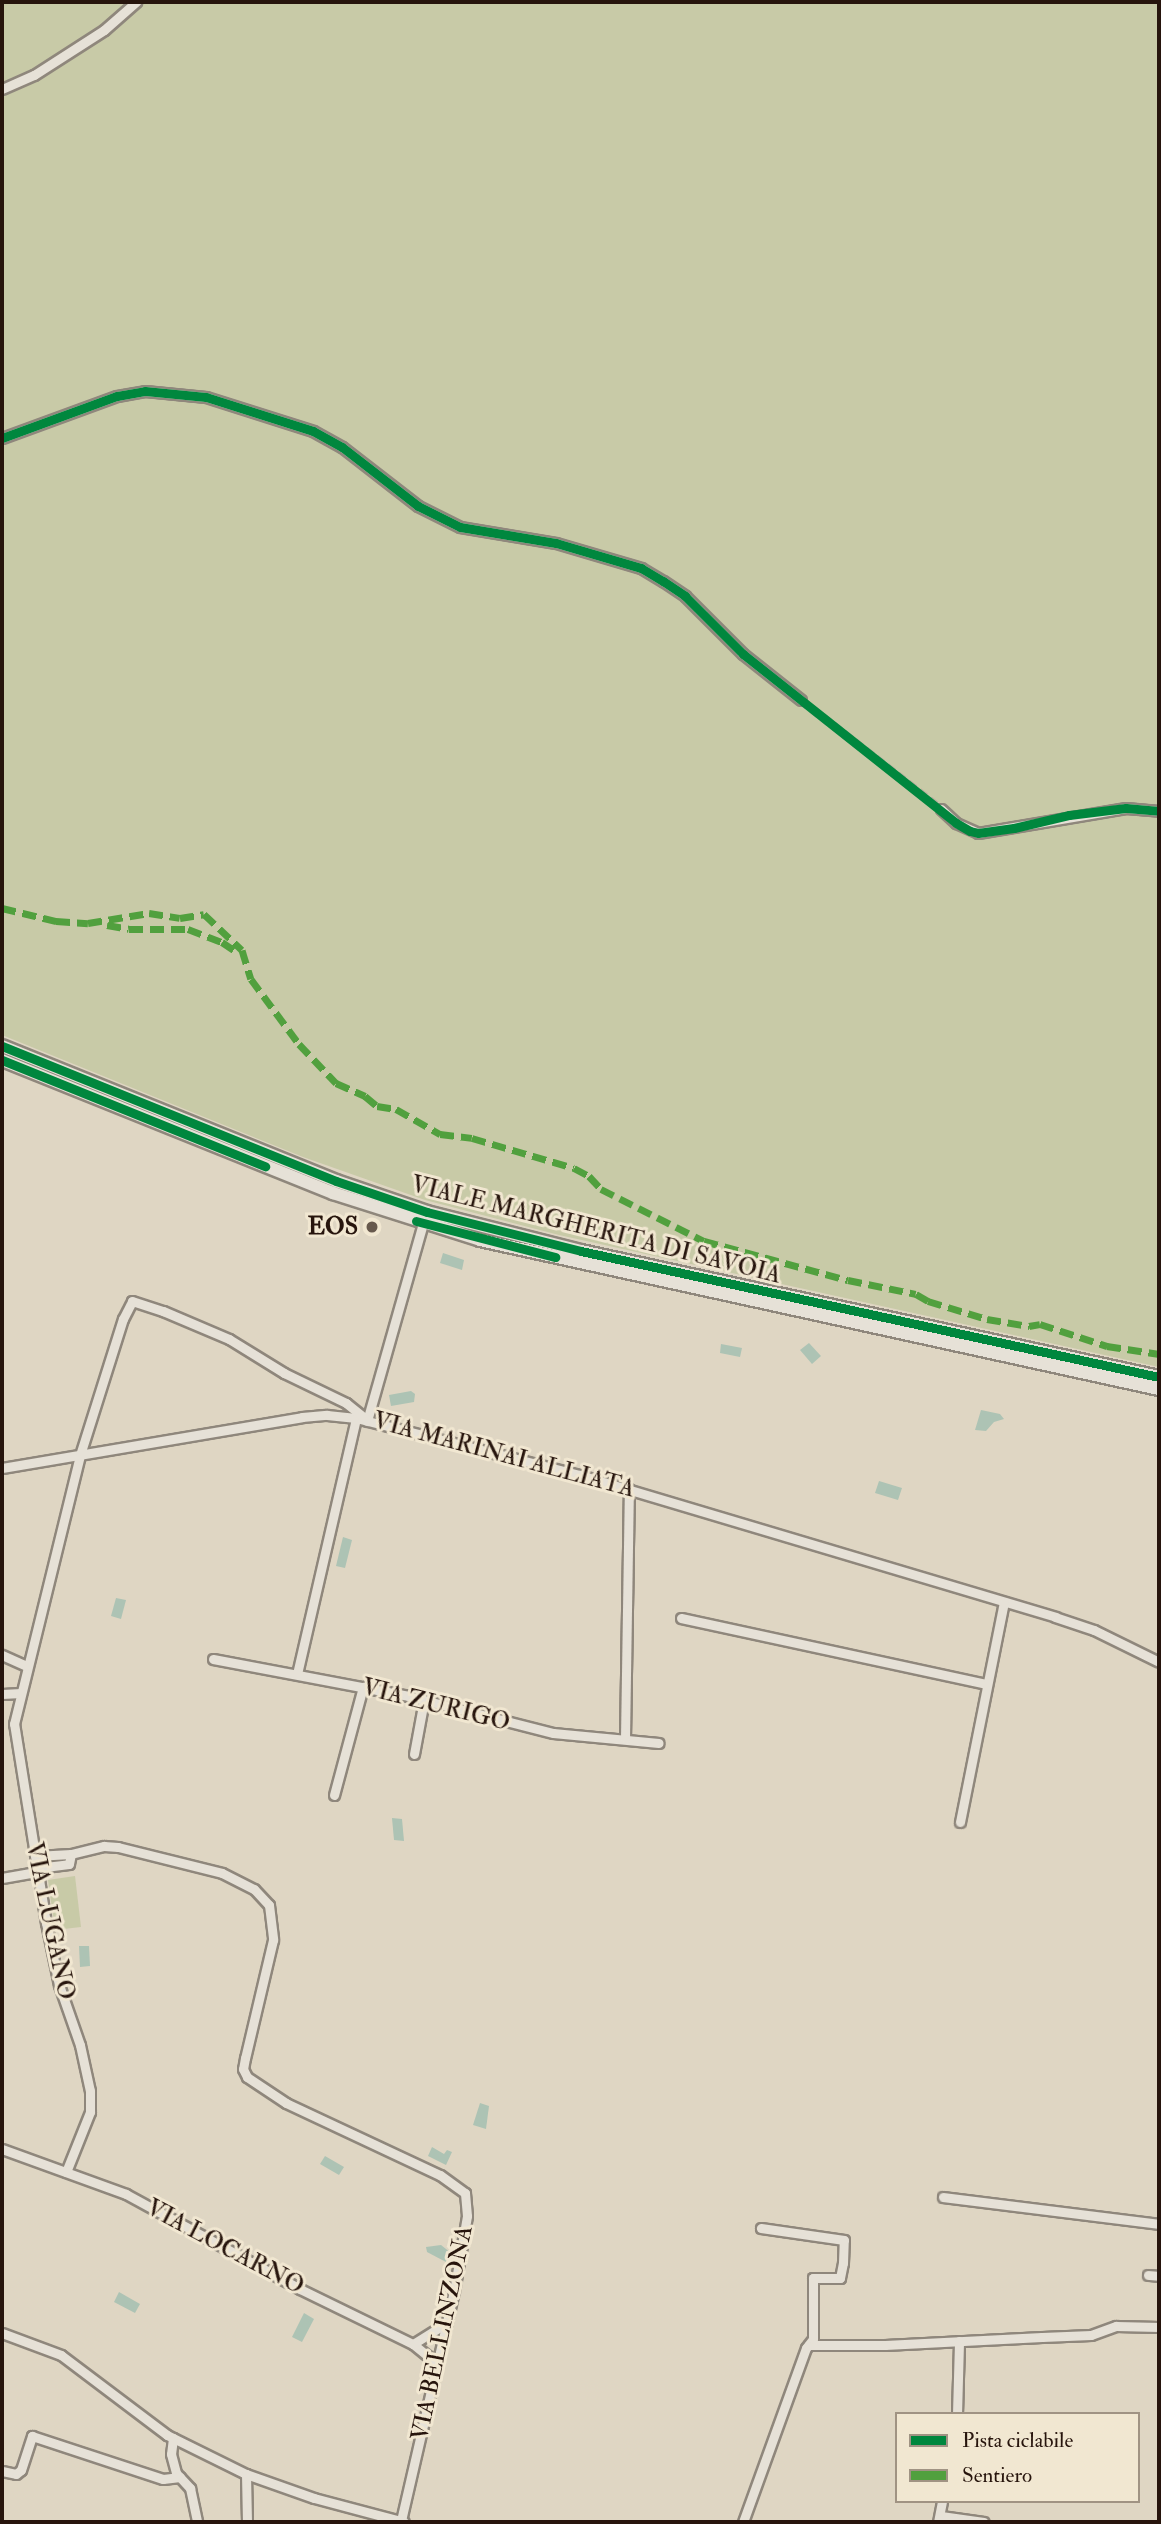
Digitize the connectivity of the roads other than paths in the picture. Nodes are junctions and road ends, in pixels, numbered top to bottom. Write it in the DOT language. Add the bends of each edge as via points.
graph roads {
  1 [pos="136,2"];
  2 [pos="2,89"];
  3 [pos="2,438"];
  4 [pos="801,701"];
  5 [pos="941,809"];
  6 [pos="1159,811"];
  7 [pos="2,1046"];
  8 [pos="2,1060"];
  9 [pos="424,1223"];
  10 [pos="1159,1377"];
  11 [pos="1159,1389"];
  12 [pos="356,1418"];
  13 [pos="367,1421"];
  14 [pos="80,1455"];
  15 [pos="2,1468"];
  16 [pos="629,1489"];
  17 [pos="1004,1602"];
  18 [pos="681,1618"];
  19 [pos="2,1655"];
  20 [pos="213,1658"];
  21 [pos="1159,1662"];
  22 [pos="27,1666"];
  23 [pos="297,1674"];
  24 [pos="988,1684"];
  25 [pos="363,1687"];
  26 [pos="21,1693"];
  27 [pos="2,1694"];
  28 [pos="424,1700"];
  29 [pos="625,1738"];
  30 [pos="659,1743"];
  31 [pos="414,1754"];
  32 [pos="334,1796"];
  33 [pos="960,1822"];
  34 [pos="71,1854"];
  35 [pos="35,1856"];
  36 [pos="37,1870"];
  37 [pos="2,1878"];
  38 [pos="2,2149"];
  39 [pos="66,2172"];
  40 [pos="943,2197"];
  41 [pos="1159,2224"];
  42 [pos="761,2228"];
  43 [pos="1147,2275"];
  44 [pos="1159,2276"];
  45 [pos="447,2323"];
  46 [pos="1159,2327"];
  47 [pos="2,2333"];
  48 [pos="959,2341"];
  49 [pos="413,2344"];
  50 [pos="809,2345"];
  51 [pos="438,2364"];
  52 [pos="957,2412"];
  53 [pos="173,2438"];
  54 [pos="2,2471"];
  55 [pos="246,2474"];
  56 [pos="180,2477"];
  57 [pos="940,2519"];
  58 [pos="198,2522"];
  59 [pos="247,2522"];
  60 [pos="403,2522"];
  61 [pos="743,2522"];
  62 [pos="984,2522"];
  1 -- 2 [label="street" via="104,30 34,75"];
  3 -- 4 [label="street" via="117,396 145,391 205,397 313,431 342,447 418,506 460,527 556,543 640,568 684,596 743,654"];
  5 -- 6 [label="street" via="956,824 978,833 1126,808"];
  7 -- 10 [label="street, VIALE MARGHERITA DI SAVOIA" via="336,1181 485,1228"];
  8 -- 9 [label="street, VIALE MARGHERITA DI SAVOIA" via="333,1193"];
  9 -- 11 [label="street, VIALE MARGHERITA DI SAVOIA" via="579,1263"];
  9 -- 13 [label="street"];
  12 -- 13 [label="street"];
  12 -- 14 [label="street" via="302,1417"];
  12 -- 23 [label="street"];
  13 -- 14 [label="street, VIA MARINAI ALLIATA" via="346,1403 229,1339 132,1301"];
  13 -- 16 [label="street, VIA MARINAI ALLIATA"];
  14 -- 15 [label="street"];
  14 -- 22 [label="street, VIA MARINAI ALLIATA"];
  16 -- 17 [label="street, VIA MARINAI ALLIATA"];
  16 -- 29 [label="street"];
  17 -- 21 [label="street, VIA MARINAI ALLIATA" via="1094,1630"];
  17 -- 24 [label="street"];
  18 -- 24 [label="street"];
  19 -- 22 [label="street"];
  20 -- 23 [label="street, VIA ZURIGO"];
  22 -- 26 [label="street, VIA LUGANO"];
  23 -- 25 [label="street, VIA ZURIGO"];
  24 -- 33 [label="street"];
  25 -- 28 [label="street, VIA ZURIGO"];
  25 -- 32 [label="street"];
  26 -- 27 [label="street"];
  26 -- 35 [label="street, VIA LUGANO" via="14,1724"];
  28 -- 29 [label="street, VIA ZURIGO" via="553,1733"];
  28 -- 31 [label="street"];
  29 -- 30 [label="street, VIA ZURIGO"];
  34 -- 35 [label="street, VIA BELLINZONA"];
  34 -- 36 [label="street, VIA BELLINZONA" via="69,1864"];
  34 -- 45 [label="street, VIA BELLINZONA" via="104,1846 190,1864 254,1889 269,1905 273,1940 243,2069 258,2087 286,2103 461,2187 467,2216"];
  35 -- 36 [label="street, VIA LUGANO"];
  36 -- 37 [label="street"];
  36 -- 39 [label="street, VIA LUGANO" via="59,1984 90,2091 90,2112"];
  38 -- 39 [label="street, VIA LOCARNO"];
  39 -- 49 [label="street, VIA LOCARNO" via="126,2194 300,2289"];
  40 -- 41 [label="street"];
  42 -- 50 [label="street" via="844,2240 840,2278 813,2278 813,2339"];
  43 -- 44 [label="street"];
  45 -- 49 [label="street"];
  45 -- 51 [label="street, VIA BELLINZONA"];
  46 -- 48 [label="street" via="1115,2326 1091,2335"];
  47 -- 53 [label="street" via="61,2355"];
  48 -- 50 [label="street"];
  48 -- 52 [label="street"];
  49 -- 51 [label="street, VIA LOCARNO"];
  50 -- 61 [label="street"];
  51 -- 60 [label="street, VIA BELLINZONA"];
  53 -- 55 [label="street"];
  53 -- 56 [label="street" via="171,2454"];
  54 -- 56 [label="street" via="16,2474 21,2470 32,2436 163,2479"];
  55 -- 59 [label="street"];
  55 -- 60 [label="street"];
  56 -- 58 [label="street" via="190,2488"];
  57 -- 62 [label="street"];
}
